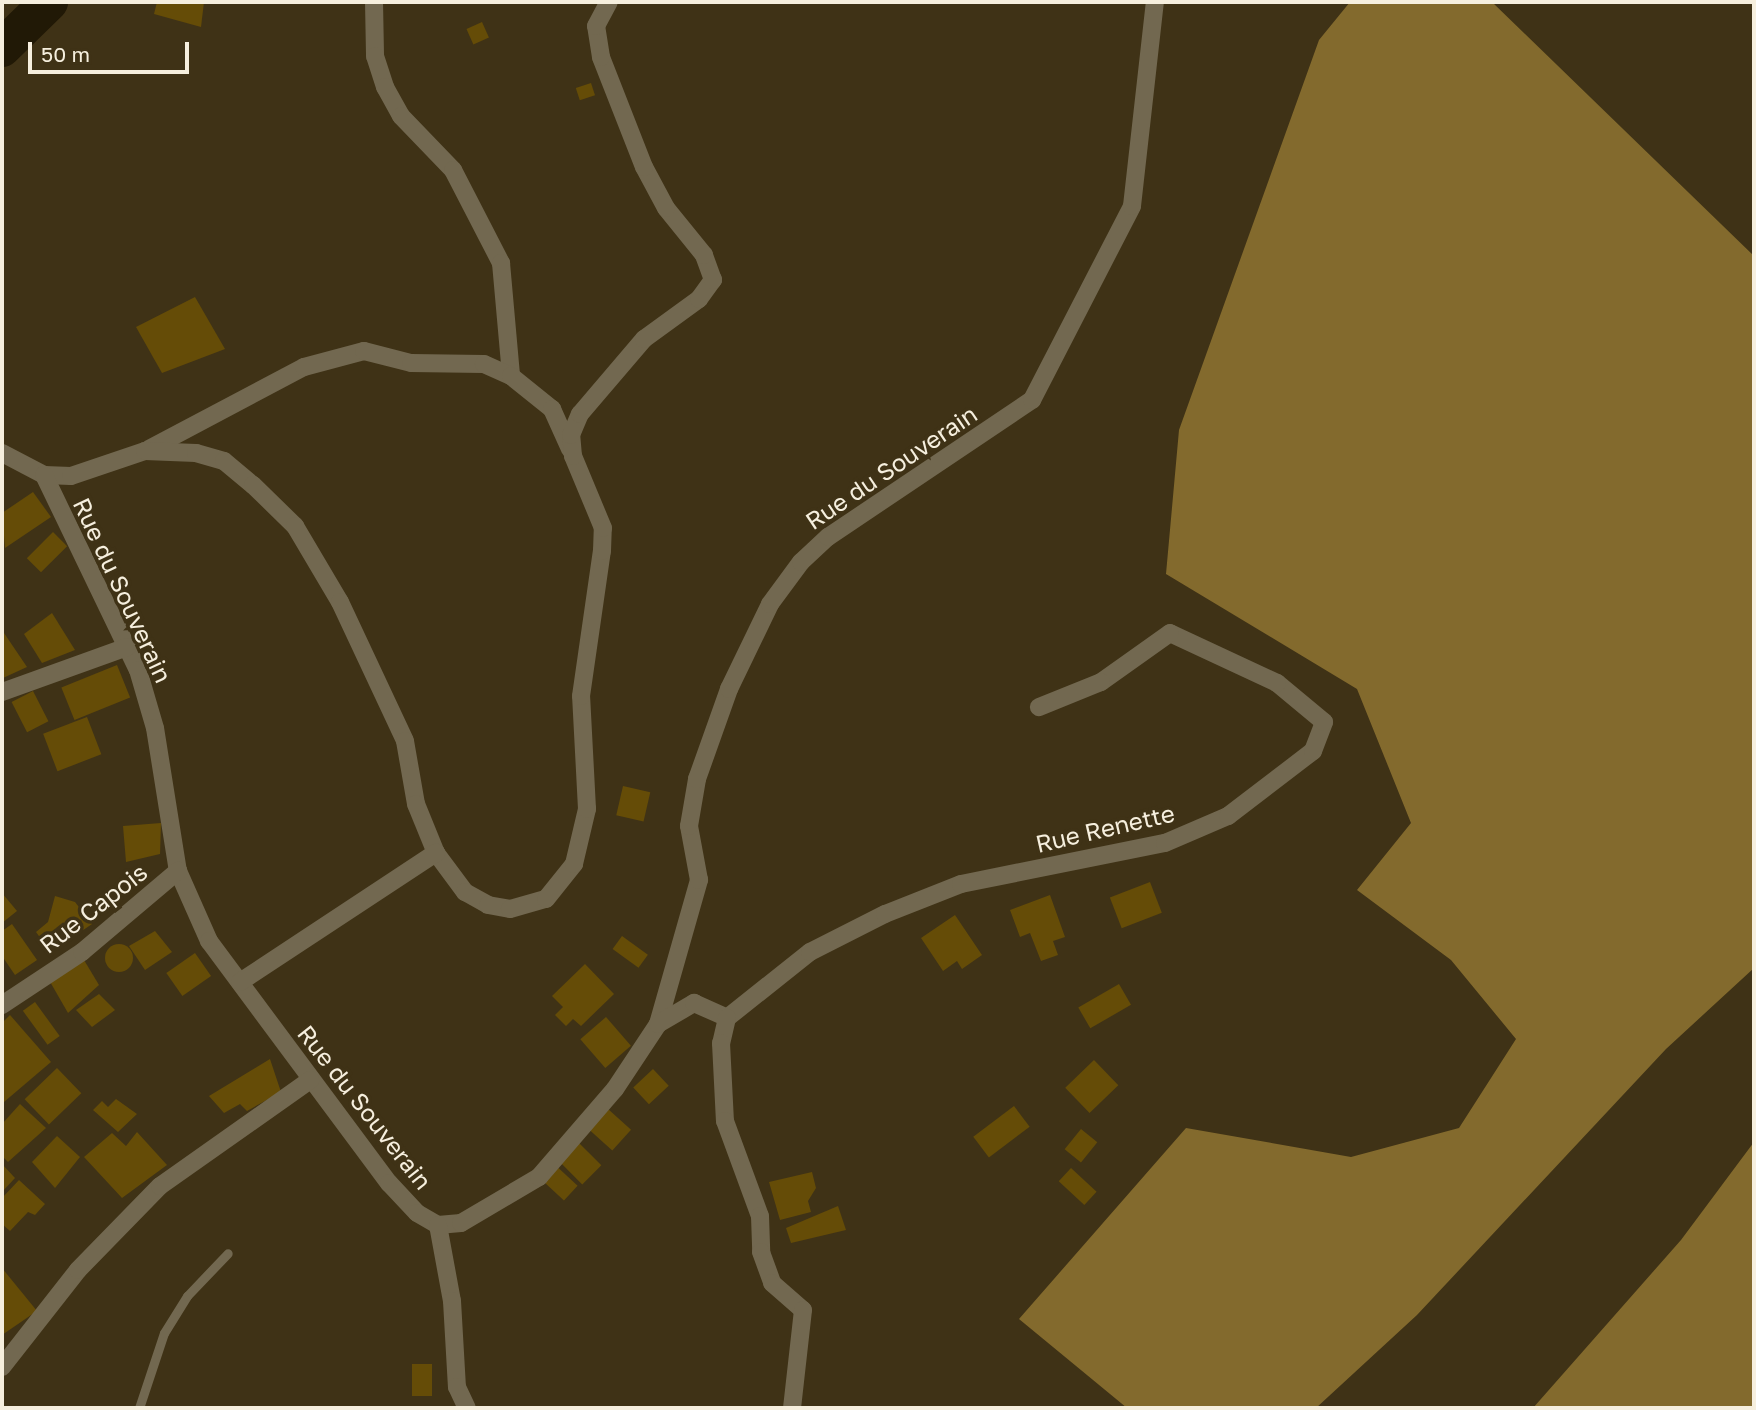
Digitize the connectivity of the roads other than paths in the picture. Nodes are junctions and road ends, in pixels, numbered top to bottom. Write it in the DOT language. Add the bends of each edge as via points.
graph roads {
  1 [pos="374,2"];
  2 [pos="609,2"];
  3 [pos="1155,2"];
  4 [pos="511,376"];
  5 [pos="145,451"];
  6 [pos="2,453"];
  7 [pos="573,456"];
  8 [pos="44,475"];
  9 [pos="127,646"];
  10 [pos="2,692"];
  11 [pos="1039,707"];
  12 [pos="436,853"];
  13 [pos="178,871"];
  14 [pos="240,982"];
  15 [pos="2,1004"];
  16 [pos="727,1018"];
  17 [pos="658,1024"];
  18 [pos="310,1080"];
  19 [pos="438,1226"];
  20 [pos="228,1253"];
  21 [pos="2,1367"];
  22 [pos="138,1408"];
  23 [pos="467,1408"];
  24 [pos="793,1408"];
  1 -- 4 [label="street" via="375,56 386,86 401,116 453,170 501,263"];
  2 -- 7 [label="street" via="596,26 601,57 645,167 666,208 704,255 713,280 699,299 644,339 580,414 571,435"];
  3 -- 17 [label="street, Rue du Souverain" via="1132,206 1032,400 828,537 801,562 765,615 729,689 697,779 689,826 699,880"];
  4 -- 5 [label="street" via="484,364 411,363 364,351 338,355"];
  4 -- 7 [label="street" via="552,409"];
  5 -- 8 [label="street" via="89,472"];
  5 -- 12 [label="street" via="196,453 224,461 295,526 340,602 405,741 416,804"];
  6 -- 8 [label="street"];
  7 -- 12 [label="street" via="603,528 581,696 587,809 574,864 546,899 510,909 465,892"];
  8 -- 9 [label="street, Rue du Souverain"];
  9 -- 10 [label="street"];
  9 -- 13 [label="street, Rue du Souverain" via="155,728"];
  11 -- 16 [label="street, Rue Renette" via="1101,682 1170,633 1277,683 1324,722 1313,751 1228,816 1166,843 961,884 885,914 810,952"];
  12 -- 14 [label="street"];
  13 -- 14 [label="street, Rue du Souverain" via="209,941"];
  13 -- 15 [label="street, Rue Capois" via="82,952"];
  14 -- 18 [label="street, Rue du Souverain"];
  16 -- 17 [label="street" via="694,1003"];
  16 -- 24 [label="street" via="721,1043 725,1121 760,1216 761,1252 772,1283 803,1310"];
  17 -- 19 [label="street, Rue du Souverain" via="615,1089 539,1177 461,1223"];
  18 -- 19 [label="street, Rue du Souverain" via="389,1183 417,1213"];
  18 -- 21 [label="street" via="160,1186 78,1270"];
  19 -- 23 [label="street" via="452,1301 457,1387"];
  20 -- 22 [label="lane" via="187,1296 164,1333"];
}
